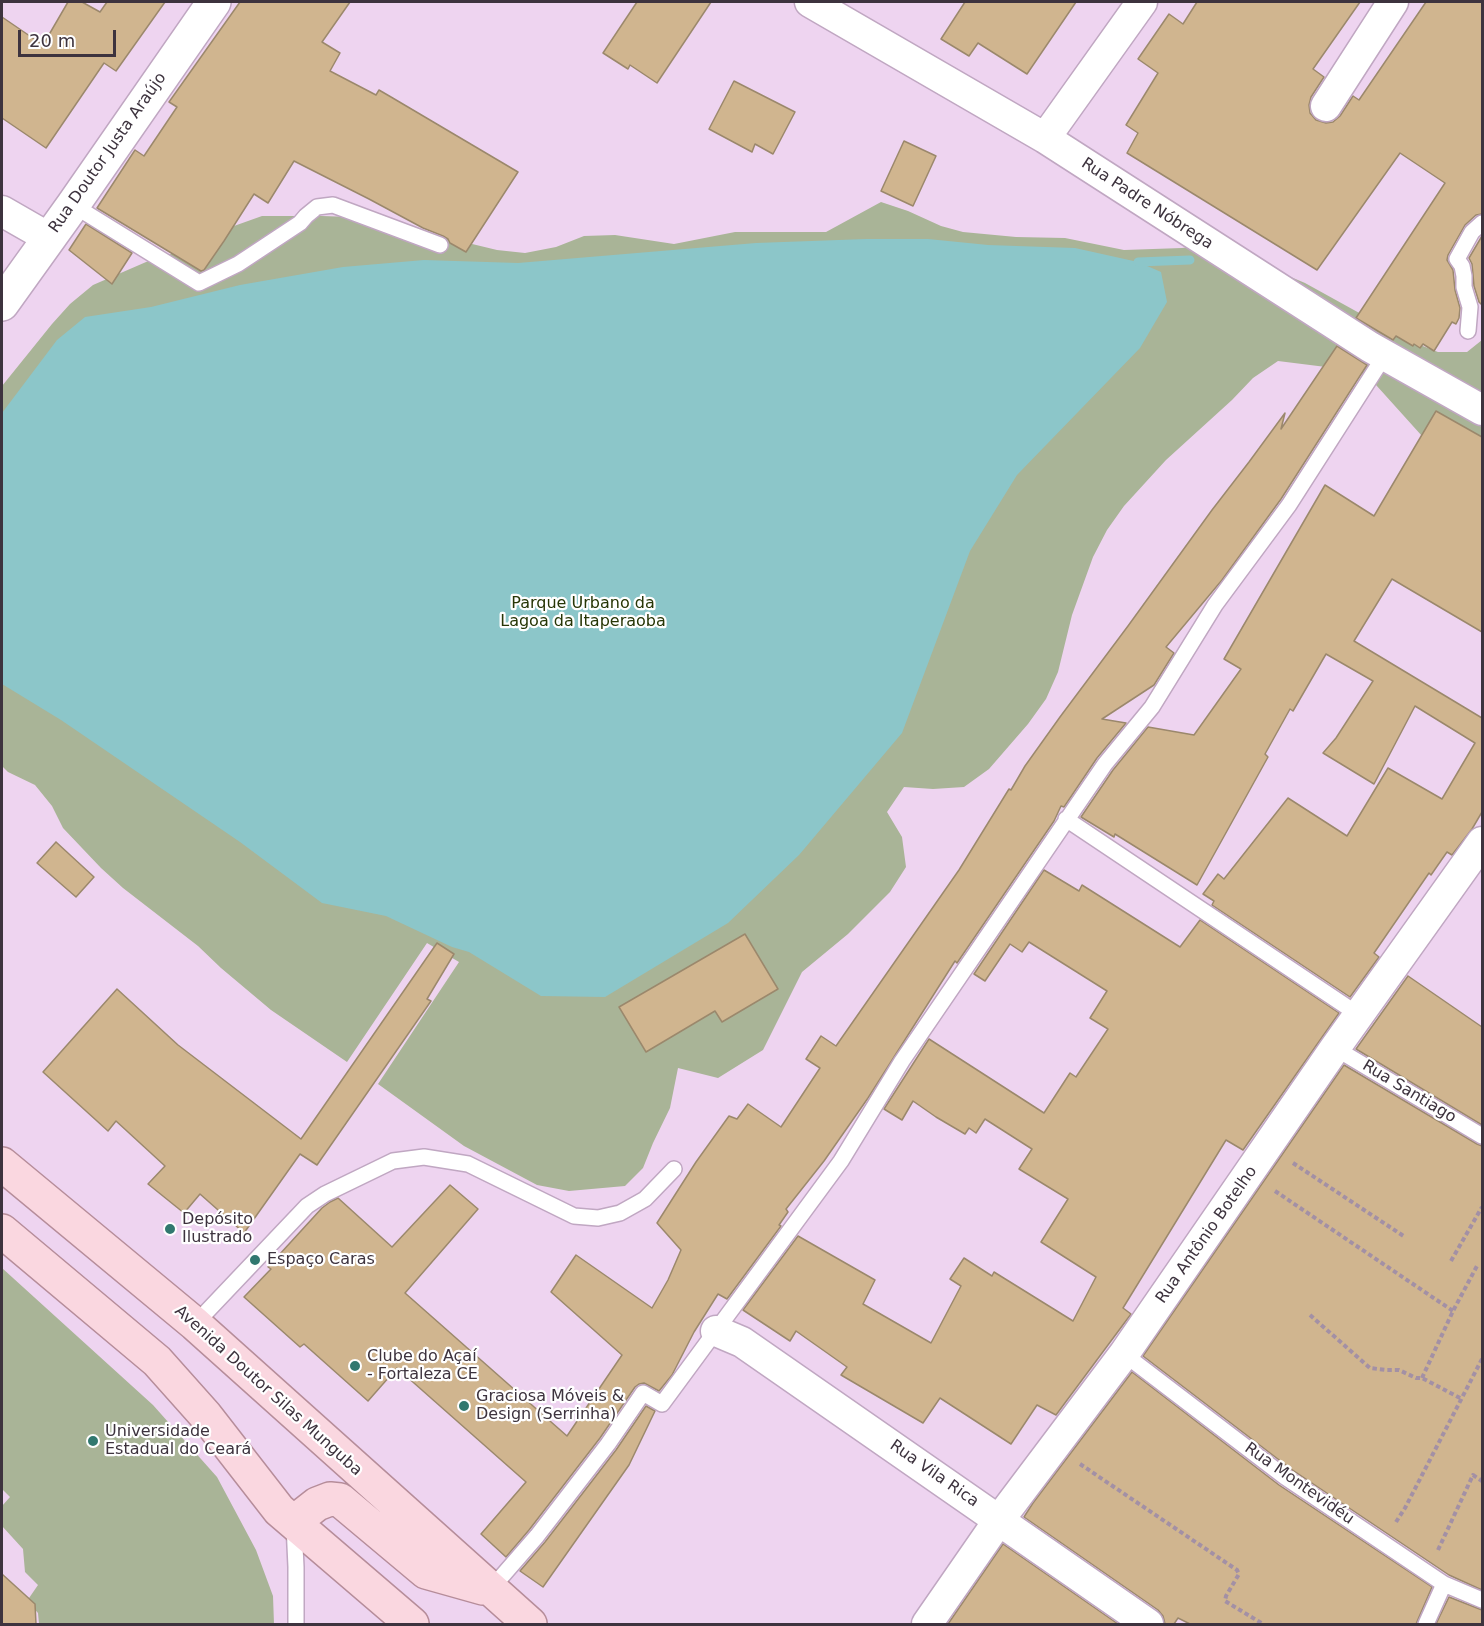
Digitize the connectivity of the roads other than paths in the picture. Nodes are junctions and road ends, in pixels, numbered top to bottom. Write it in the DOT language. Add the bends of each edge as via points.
graph roads {
  1 [pos="214,2"];
  2 [pos="810,2"];
  3 [pos="1142,2"];
  4 [pos="1393,2"];
  5 [pos="1326,106"];
  6 [pos="1045,138"];
  7 [pos="73,205"];
  8 [pos="2,211"];
  9 [pos="1482,223"];
  10 [pos="49,238"];
  11 [pos="441,245"];
  12 [pos="2,304"];
  13 [pos="1468,331"];
  14 [pos="1385,356"];
  15 [pos="1482,410"];
  16 [pos="1066,819"];
  17 [pos="1482,842"];
  18 [pos="1359,1016"];
  19 [pos="1335,1048"];
  20 [pos="1482,1136"];
  21 [pos="2,1164"];
  22 [pos="674,1169"];
  23 [pos="2,1231"];
  24 [pos="195,1324"];
  25 [pos="716,1331"];
  26 [pos="1124,1354"];
  27 [pos="999,1520"];
  28 [pos="294,1522"];
  29 [pos="1444,1584"];
  30 [pos="490,1590"];
  31 [pos="1482,1600"];
  32 [pos="296,1624"];
  33 [pos="412,1624"];
  34 [pos="530,1624"];
  35 [pos="927,1624"];
  36 [pos="1148,1624"];
  37 [pos="1426,1624"];
  1 -- 7 [label="street, Rua Doutor Justa Araújo"];
  2 -- 6 [label="street, Rua Padre Nóbrega"];
  3 -- 6 [label="street"];
  4 -- 5 [label="street"];
  6 -- 14 [label="street, Rua Padre Nóbrega"];
  7 -- 10 [label="street, Rua Doutor Justa Araújo"];
  7 -- 11 [label="lane" via="199,283 238,264 300,223 317,207 333,205"];
  8 -- 10 [label="street"];
  9 -- 13 [label="lane" via="1472,232 1457,259 1470,307"];
  10 -- 12 [label="street, Rua Doutor Justa Araújo"];
  14 -- 15 [label="street, Rua Padre Nóbrega"];
  14 -- 16 [label="lane" via="1289,505 1215,605 1152,707"];
  16 -- 18 [label="lane"];
  16 -- 25 [label="lane" via="902,1061 841,1161"];
  17 -- 18 [label="street, Rua Antônio Botelho"];
  18 -- 19 [label="street, Rua Antônio Botelho"];
  19 -- 20 [label="lane, Rua Santiago"];
  19 -- 26 [label="street, Rua Antônio Botelho"];
  21 -- 24 [label="main road, Avenida Doutor Silas Munguba"];
  22 -- 24 [label="lane" via="645,1199 620,1213 598,1218 574,1216 468,1164 424,1157 393,1161 308,1206"];
  23 -- 28 [label="main road" via="157,1361 206,1416 279,1510"];
  24 -- 30 [label="main road, Avenida Doutor Silas Munguba"];
  25 -- 27 [label="street, Rua Vila Rica" via="742,1341"];
  25 -- 30 [label="lane" via="662,1404 643,1393 537,1536"];
  26 -- 27 [label="street, Rua Antônio Botelho"];
  26 -- 29 [label="lane, Rua Montevidéu" via="1285,1477"];
  27 -- 35 [label="street, Rua Antônio Botelho"];
  27 -- 36 [label="street, Rua Vila Rica"];
  28 -- 30 [label="main road" via="317,1504 340,1500 426,1572"];
  28 -- 32 [label="lane"];
  28 -- 33 [label="main road"];
  29 -- 31 [label="lane, Rua Montevidéu"];
  29 -- 37 [label="lane"];
  30 -- 34 [label="main road, Avenida Doutor Silas Munguba"];
}
